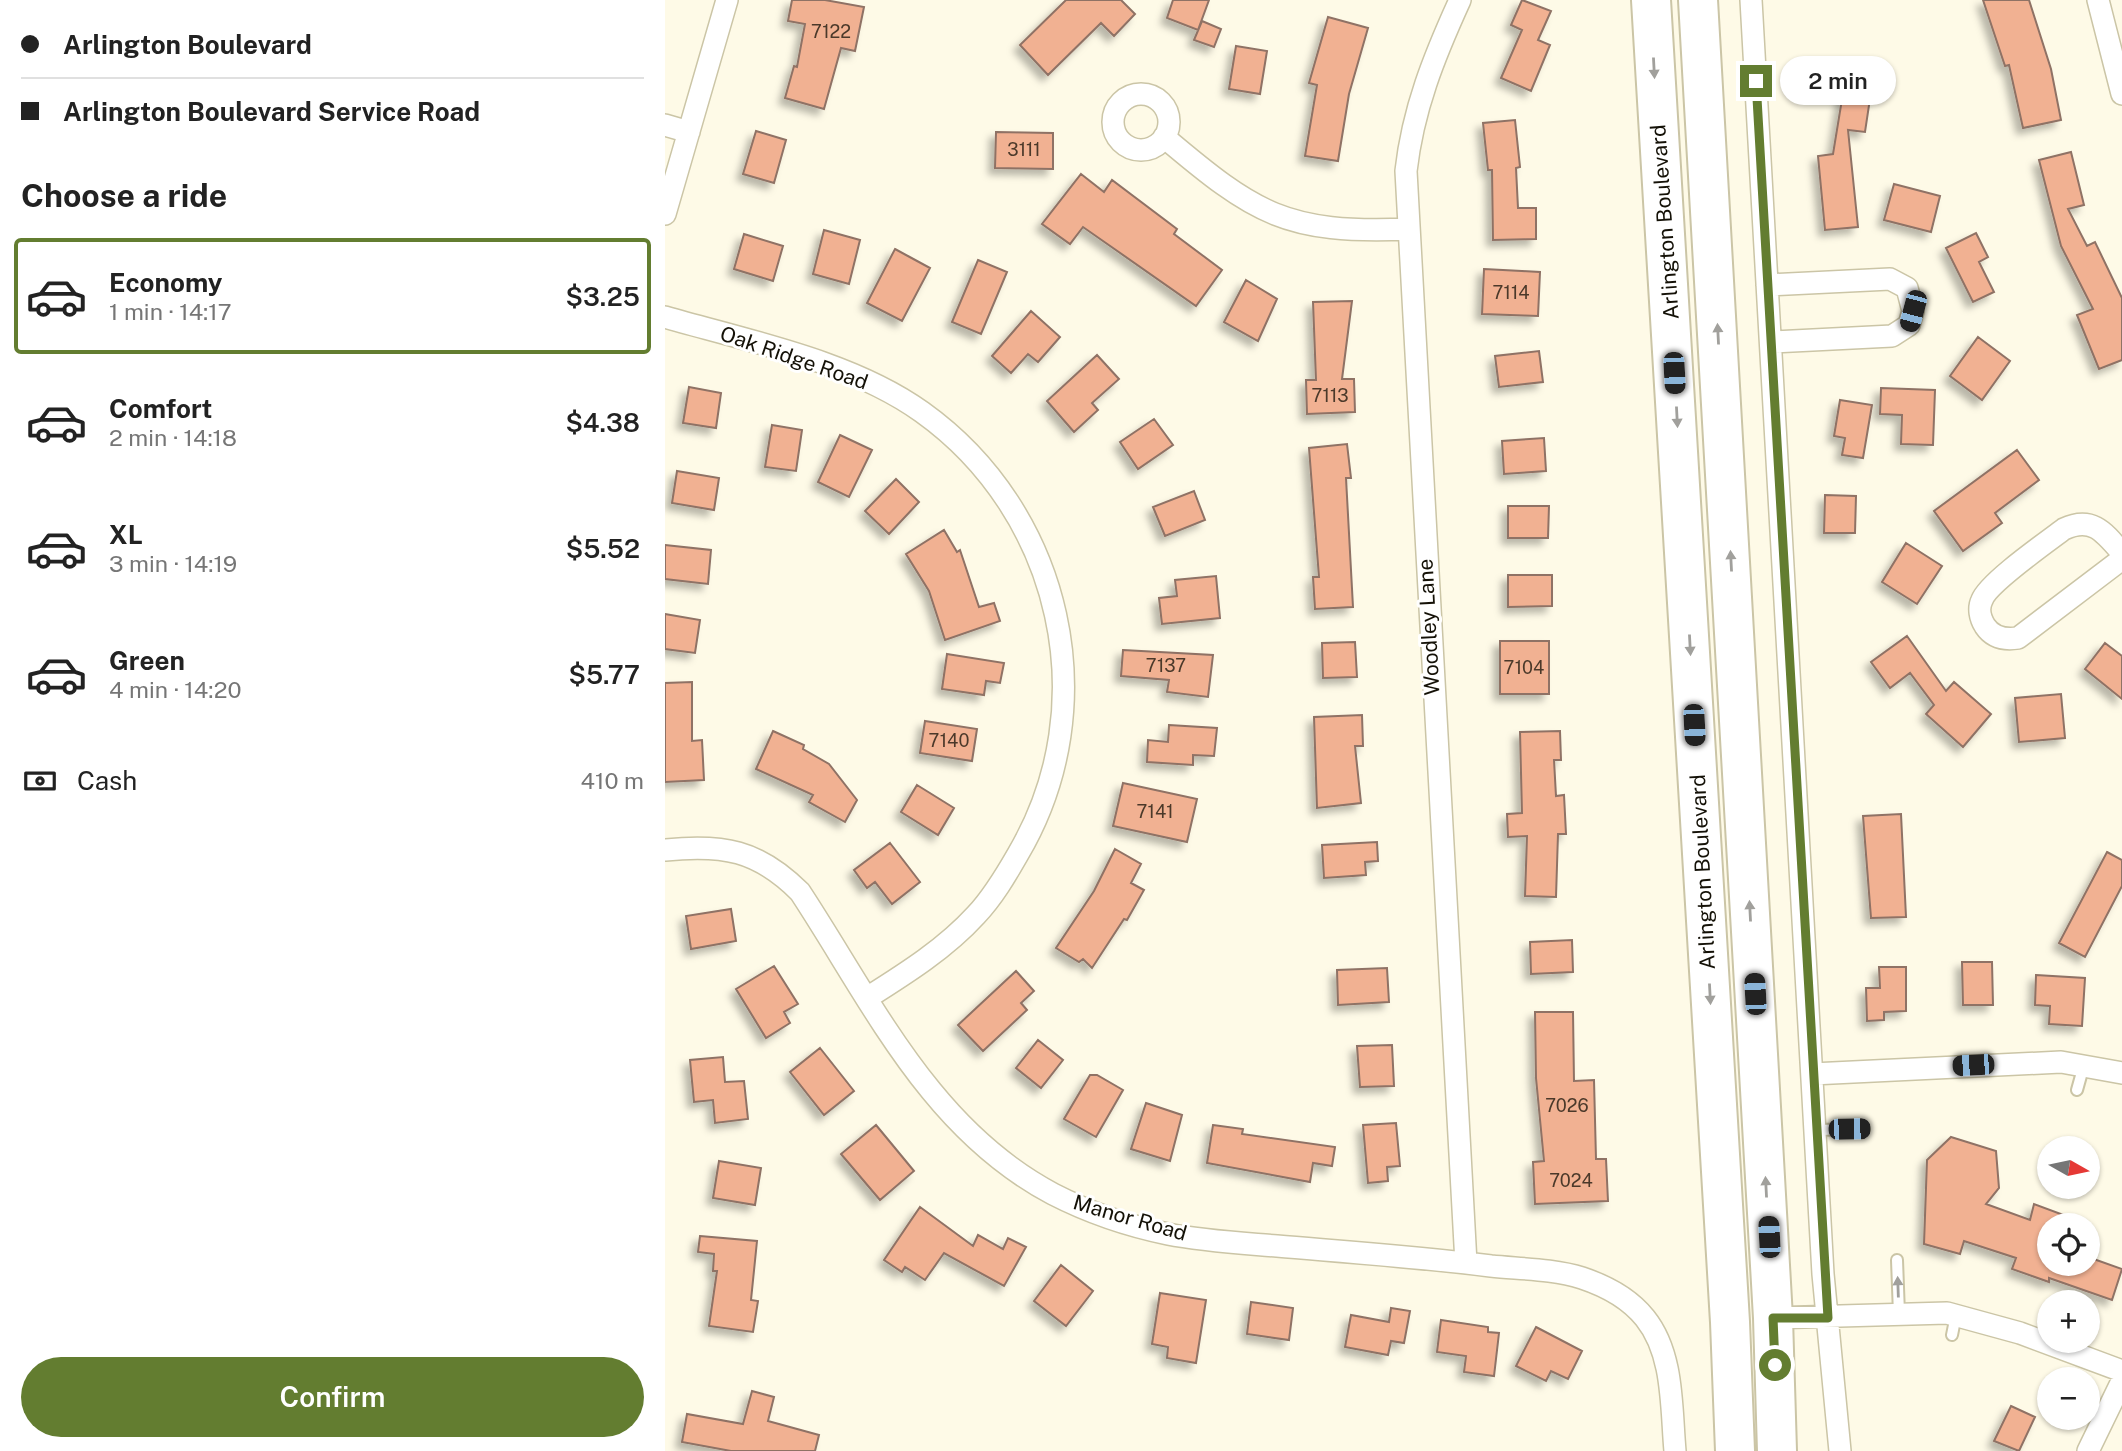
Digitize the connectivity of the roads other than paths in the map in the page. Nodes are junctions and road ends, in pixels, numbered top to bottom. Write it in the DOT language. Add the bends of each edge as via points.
graph roads {
  1 [pos="727,0"];
  2 [pos="1460,0"];
  3 [pos="1651,0"];
  4 [pos="1698,0"];
  5 [pos="1751,0"];
  6 [pos="2098,0"];
  7 [pos="2122,94"];
  8 [pos="665,125"];
  9 [pos="689,132"];
  10 [pos="1164,137"];
  11 [pos="665,214"];
  12 [pos="1408,229"];
  13 [pos="1767,285"];
  14 [pos="665,317"];
  15 [pos="1771,342"];
  16 [pos="2122,553"];
  17 [pos="2122,559"];
  18 [pos="665,850"];
  19 [pos="867,998"];
  20 [pos="2084,1065"];
  21 [pos="2122,1073"];
  22 [pos="1812,1074"];
  23 [pos="2077,1090"];
  24 [pos="1864,1129"];
  25 [pos="1815,1130"];
  26 [pos="1726,1251"];
  27 [pos="1897,1260"];
  28 [pos="1466,1263"];
  29 [pos="1899,1314"];
  30 [pos="1773,1318"];
  31 [pos="1828,1318"];
  32 [pos="2122,1371"];
  33 [pos="2122,1381"];
  34 [pos="1675,1451"];
  35 [pos="1735,1451"];
  36 [pos="1777,1451"];
  37 [pos="1840,1451"];
  38 [pos="2088,1451"];
  1 -- 9 [label="street"];
  2 -- 12 [label="street, Woodley Lane" via="1422,88 1411,131 1406,171"];
  3 -- 26 [label="highway, Arlington Boulevard, one-way"];
  30 -- 4 [label="highway, one-way"];
  5 -- 13 [label="street"];
  6 -- 7 [label="street"];
  8 -- 9 [label="street"];
  9 -- 11 [label="street"];
  10 -- 12 [label="street" via="1238,196 1285,220 1352,231"];
  12 -- 28 [label="street, Woodley Lane"];
  13 -- 15 [label="street"];
  13 -- 15 [label="street" via="1889,279 1907,288 1913,311 1909,324 1892,336"];
  14 -- 19 [label="street, Oak Ridge Road" via="858,376 921,411 975,458 1010,502 1051,587 1064,657 1065,699 1060,746 1034,828 977,914 914,968"];
  15 -- 22 [label="street"];
  16 -- 17 [label="street" via="2092,524 2077,523 2064,529 1987,591 1979,610 1981,620 1998,638 2018,638"];
  18 -- 19 [label="street, Manor Road" via="709,846 735,850 783,874 800,892"];
  19 -- 28 [label="street, Manor Road" via="908,1065 940,1105 977,1142 1054,1195 1167,1234"];
  20 -- 21 [label="street"];
  20 -- 22 [label="street" via="2029,1062"];
  20 -- 23 [label="lane"];
  22 -- 25 [label="street"];
  24 -- 25 [label="lane"];
  25 -- 31 [label="street"];
  26 -- 30 [label="highway" via="1748,1306 1760,1317"];
  26 -- 35 [label="highway, Arlington Boulevard"];
  29 -- 27 [label="lane, one-way"];
  28 -- 34 [label="street, Manor Road" via="1578,1276 1627,1300 1643,1315 1661,1345 1670,1384"];
  29 -- 31 [label="street"];
  29 -- 32 [label="street" via="2019,1333"];
  30 -- 31 [label="street"];
  30 -- 36 [label="highway"];
  31 -- 37 [label="street"];
  33 -- 38 [label="street"];
}
